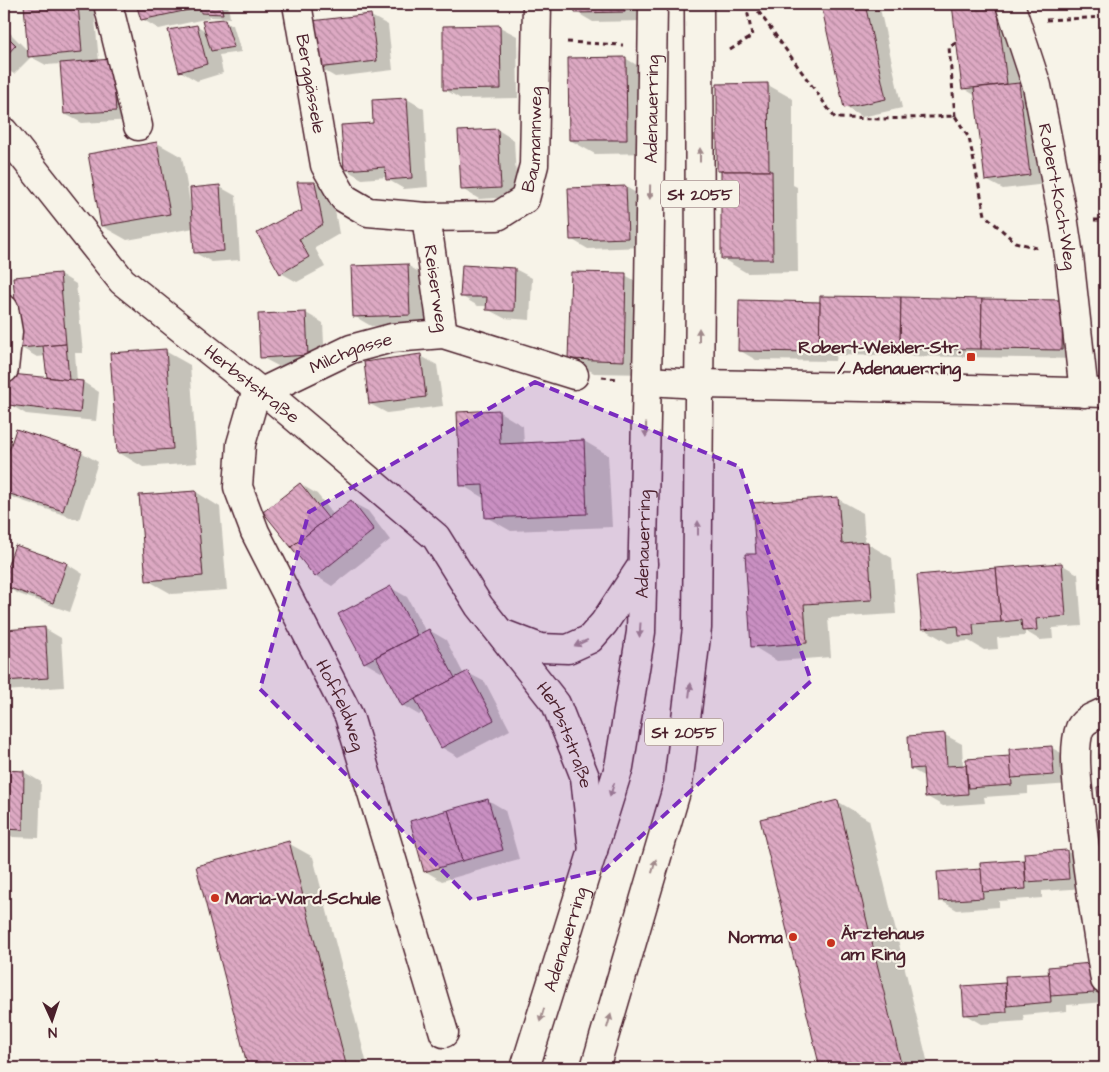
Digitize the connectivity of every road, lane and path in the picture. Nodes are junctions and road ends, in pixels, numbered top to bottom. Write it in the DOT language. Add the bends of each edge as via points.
graph roads {
  1 [pos="108,4"];
  2 [pos="297,4"];
  3 [pos="537,4"];
  4 [pos="653,4"];
  5 [pos="699,4"];
  6 [pos="746,4"];
  7 [pos="753,4"];
  8 [pos="1013,12"];
  9 [pos="1105,17"];
  10 [pos="536,41"];
  11 [pos="956,43"];
  12 [pos="626,45"];
  13 [pos="700,68"];
  14 [pos="955,116"];
  15 [pos="138,126"];
  16 [pos="4,132"];
  17 [pos="426,217"];
  18 [pos="1069,256"];
  19 [pos="4,309"];
  20 [pos="443,334"];
  21 [pos="4,369"];
  22 [pos="574,375"];
  23 [pos="647,381"];
  24 [pos="699,384"];
  25 [pos="261,390"];
  26 [pos="1095,393"];
  27 [pos="643,564"];
  28 [pos="501,634"];
  29 [pos="1105,712"];
  30 [pos="593,851"];
  31 [pos="1105,980"];
  32 [pos="444,1032"];
  33 [pos="525,1068"];
  34 [pos="595,1068"];
  1 -- 15 [label="street"];
  2 -- 17 [label="street, Berggässele" via="325,165 344,198 368,212"];
  3 -- 10 [label="street, Baumannweg"];
  4 -- 23 [label="street, Adenauerring / St 2055, one-way"];
  5 -- 13 [label="street, St 2055"];
  6 -- 13 [label="path" via="752,36"];
  7 -- 14 [label="path" via="836,118"];
  8 -- 9 [label="path"];
  8 -- 18 [label="street, Robert-Koch-Weg" via="1037,86"];
  10 -- 12 [label="path"];
  10 -- 17 [label="street, Baumannweg" via="534,165 525,199 498,216"];
  11 -- 14 [label="path" via="949,46"];
  24 -- 13 [label="street, St 2055, one-way"];
  14 -- 18 [label="path" via="968,138 985,215 1015,242"];
  16 -- 25 [label="street, Herbststraße" via="122,281"];
  17 -- 20 [label="street, Reiserweg"];
  18 -- 26 [label="street, Robert-Koch-Weg"];
  19 -- 21 [label="street" via="8,332"];
  20 -- 22 [label="street, Reiserweg"];
  20 -- 25 [label="street, Milchgasse" via="392,338 351,349"];
  22 -- 23 [label="path"];
  23 -- 24 [label="street"];
  23 -- 27 [label="street, Adenauerring / St 2055, one-way"];
  24 -- 26 [label="street"];
  34 -- 24 [label="street, St 2055, one-way" via="678,785 697,628"];
  25 -- 28 [label="street, Herbststraße" via="436,537"];
  25 -- 32 [label="street, Hoffeldweg" via="241,444 238,487 255,532 349,716"];
  27 -- 28 [label="street, one-way" via="590,639 568,649 540,648"];
  27 -- 30 [label="street, Adenauerring / St 2055, one-way" via="640,632 619,767"];
  28 -- 30 [label="street, Herbststraße" via="556,704 585,776"];
  29 -- 31 [label="street" via="1081,725 1076,740 1077,785"];
  30 -- 33 [label="street, Adenauerring / St 2055, one-way"];
}
